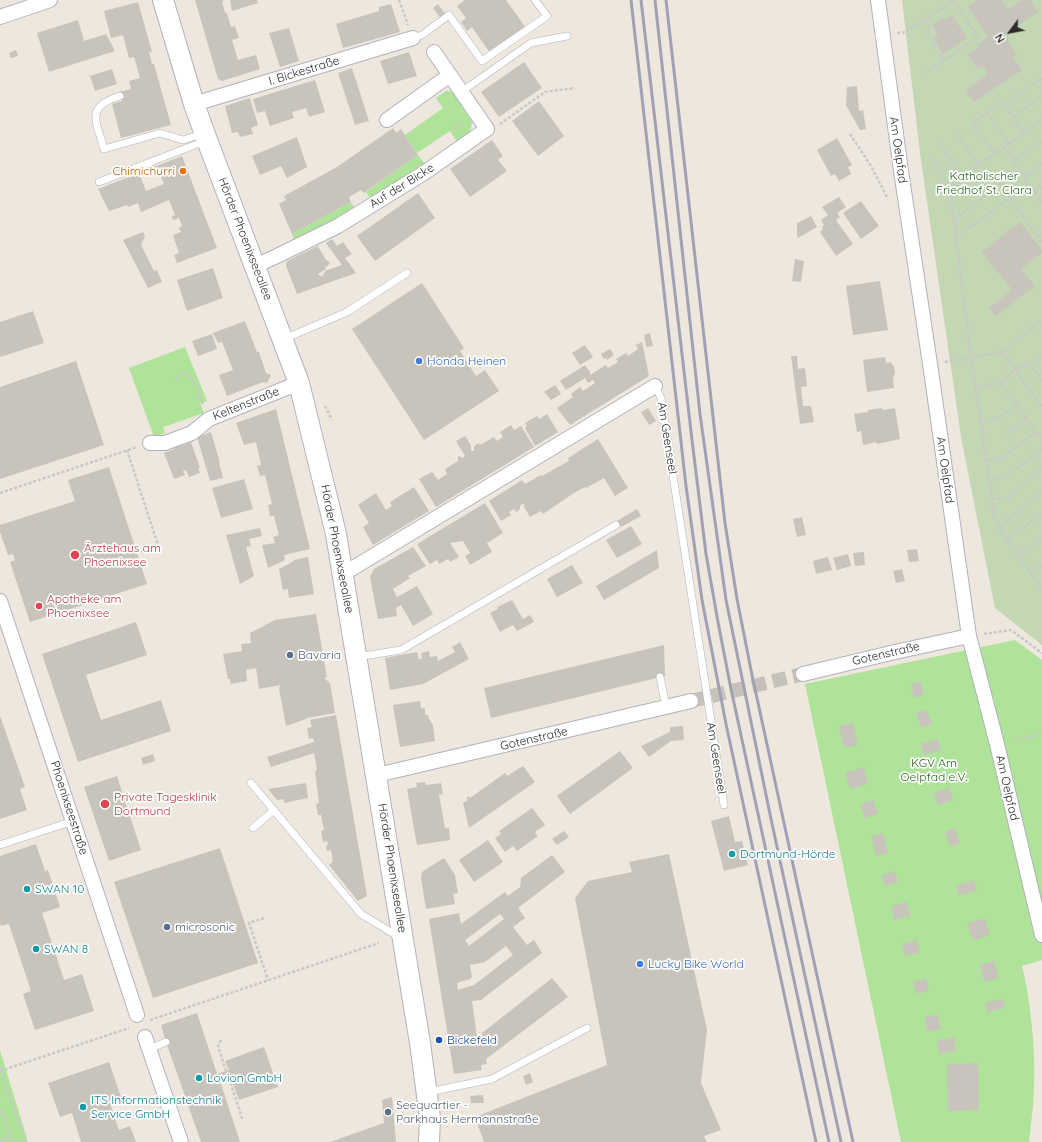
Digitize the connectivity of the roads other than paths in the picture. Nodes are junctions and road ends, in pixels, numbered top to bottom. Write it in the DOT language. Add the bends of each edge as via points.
graph roads {
  1 [pos="50,0"];
  2 [pos="163,0"];
  3 [pos="535,0"];
  4 [pos="878,0"];
  5 [pos="0,18"];
  6 [pos="567,36"];
  7 [pos="413,38"];
  8 [pos="434,52"];
  9 [pos="450,75"];
  10 [pos="461,92"];
  11 [pos="120,96"];
  12 [pos="194,104"];
  13 [pos="387,120"];
  14 [pos="206,137"];
  15 [pos="99,182"];
  16 [pos="254,266"];
  17 [pos="407,273"];
  18 [pos="283,340"];
  19 [pos="299,383"];
  20 [pos="655,386"];
  21 [pos="150,442"];
  22 [pos="616,525"];
  23 [pos="343,574"];
  24 [pos="0,601"];
  25 [pos="969,636"];
  26 [pos="357,657"];
  27 [pos="803,674"];
  28 [pos="660,677"];
  29 [pos="691,701"];
  30 [pos="666,707"];
  31 [pos="377,776"];
  32 [pos="251,783"];
  33 [pos="724,805"];
  34 [pos="274,810"];
  35 [pos="73,821"];
  36 [pos="253,828"];
  37 [pos="0,845"];
  38 [pos="1042,934"];
  39 [pos="403,939"];
  40 [pos="139,1021"];
  41 [pos="586,1028"];
  42 [pos="166,1042"];
  43 [pos="147,1043"];
  44 [pos="427,1092"];
  45 [pos="430,1118"];
  46 [pos="181,1142"];
  47 [pos="429,1142"];
  48 [pos="436,1142"];
  1 -- 5 [label="street"];
  2 -- 12 [label="main road, Hörder Phoenixseeallee"];
  3 -- 7 [label="lane" via="546,16 482,62 449,15 422,35"];
  4 -- 25 [label="street, Am Oelpfad"];
  6 -- 10 [label="lane" via="531,43"];
  7 -- 12 [label="street, I. Bickestraße"];
  8 -- 9 [label="street"];
  9 -- 10 [label="street"];
  9 -- 13 [label="street"];
  10 -- 16 [label="street, Auf der Bicke" via="487,129 424,173 338,226"];
  11 -- 14 [label="lane" via="100,104 96,112 95,120 104,149 160,133 183,140"];
  12 -- 14 [label="main road, Hörder Phoenixseeallee"];
  14 -- 15 [label="lane"];
  14 -- 16 [label="main road, Hörder Phoenixseeallee"];
  16 -- 18 [label="main road, Hörder Phoenixseeallee"];
  17 -- 18 [label="lane" via="347,312"];
  18 -- 19 [label="main road, Hörder Phoenixseeallee"];
  19 -- 21 [label="street, Keltenstraße" via="209,419 192,432 165,443"];
  19 -- 23 [label="main road, Hörder Phoenixseeallee" via="336,534"];
  20 -- 23 [label="street, Am Geenseel"];
  20 -- 33 [label="lane, Am Geenseel" via="661,398"];
  22 -- 26 [label="lane" via="401,650"];
  23 -- 26 [label="main road, Hörder Phoenixseeallee"];
  24 -- 35 [label="street, Phoenixseestraße"];
  25 -- 27 [label="street, Gotenstraße"];
  25 -- 38 [label="street, Am Oelpfad"];
  26 -- 31 [label="main road, Hörder Phoenixseeallee"];
  28 -- 30 [label="lane"];
  29 -- 30 [label="street, Gotenstraße"];
  30 -- 31 [label="street, Gotenstraße"];
  31 -- 39 [label="main road, Hörder Phoenixseeallee"];
  32 -- 34 [label="lane"];
  34 -- 36 [label="lane"];
  34 -- 39 [label="lane" via="361,914"];
  35 -- 37 [label="lane"];
  35 -- 40 [label="street, Phoenixseestraße"];
  39 -- 44 [label="main road, Hörder Phoenixseeallee"];
  41 -- 44 [label="lane" via="492,1079"];
  42 -- 43 [label="lane"];
  43 -- 46 [label="street"];
  44 -- 45 [label="main road, Hörder Phoenixseeallee"];
  45 -- 47 [label="main road, Hörder Phoenixseeallee"];
  45 -- 48 [label="main road, Hörder Phoenixseeallee"];
}
